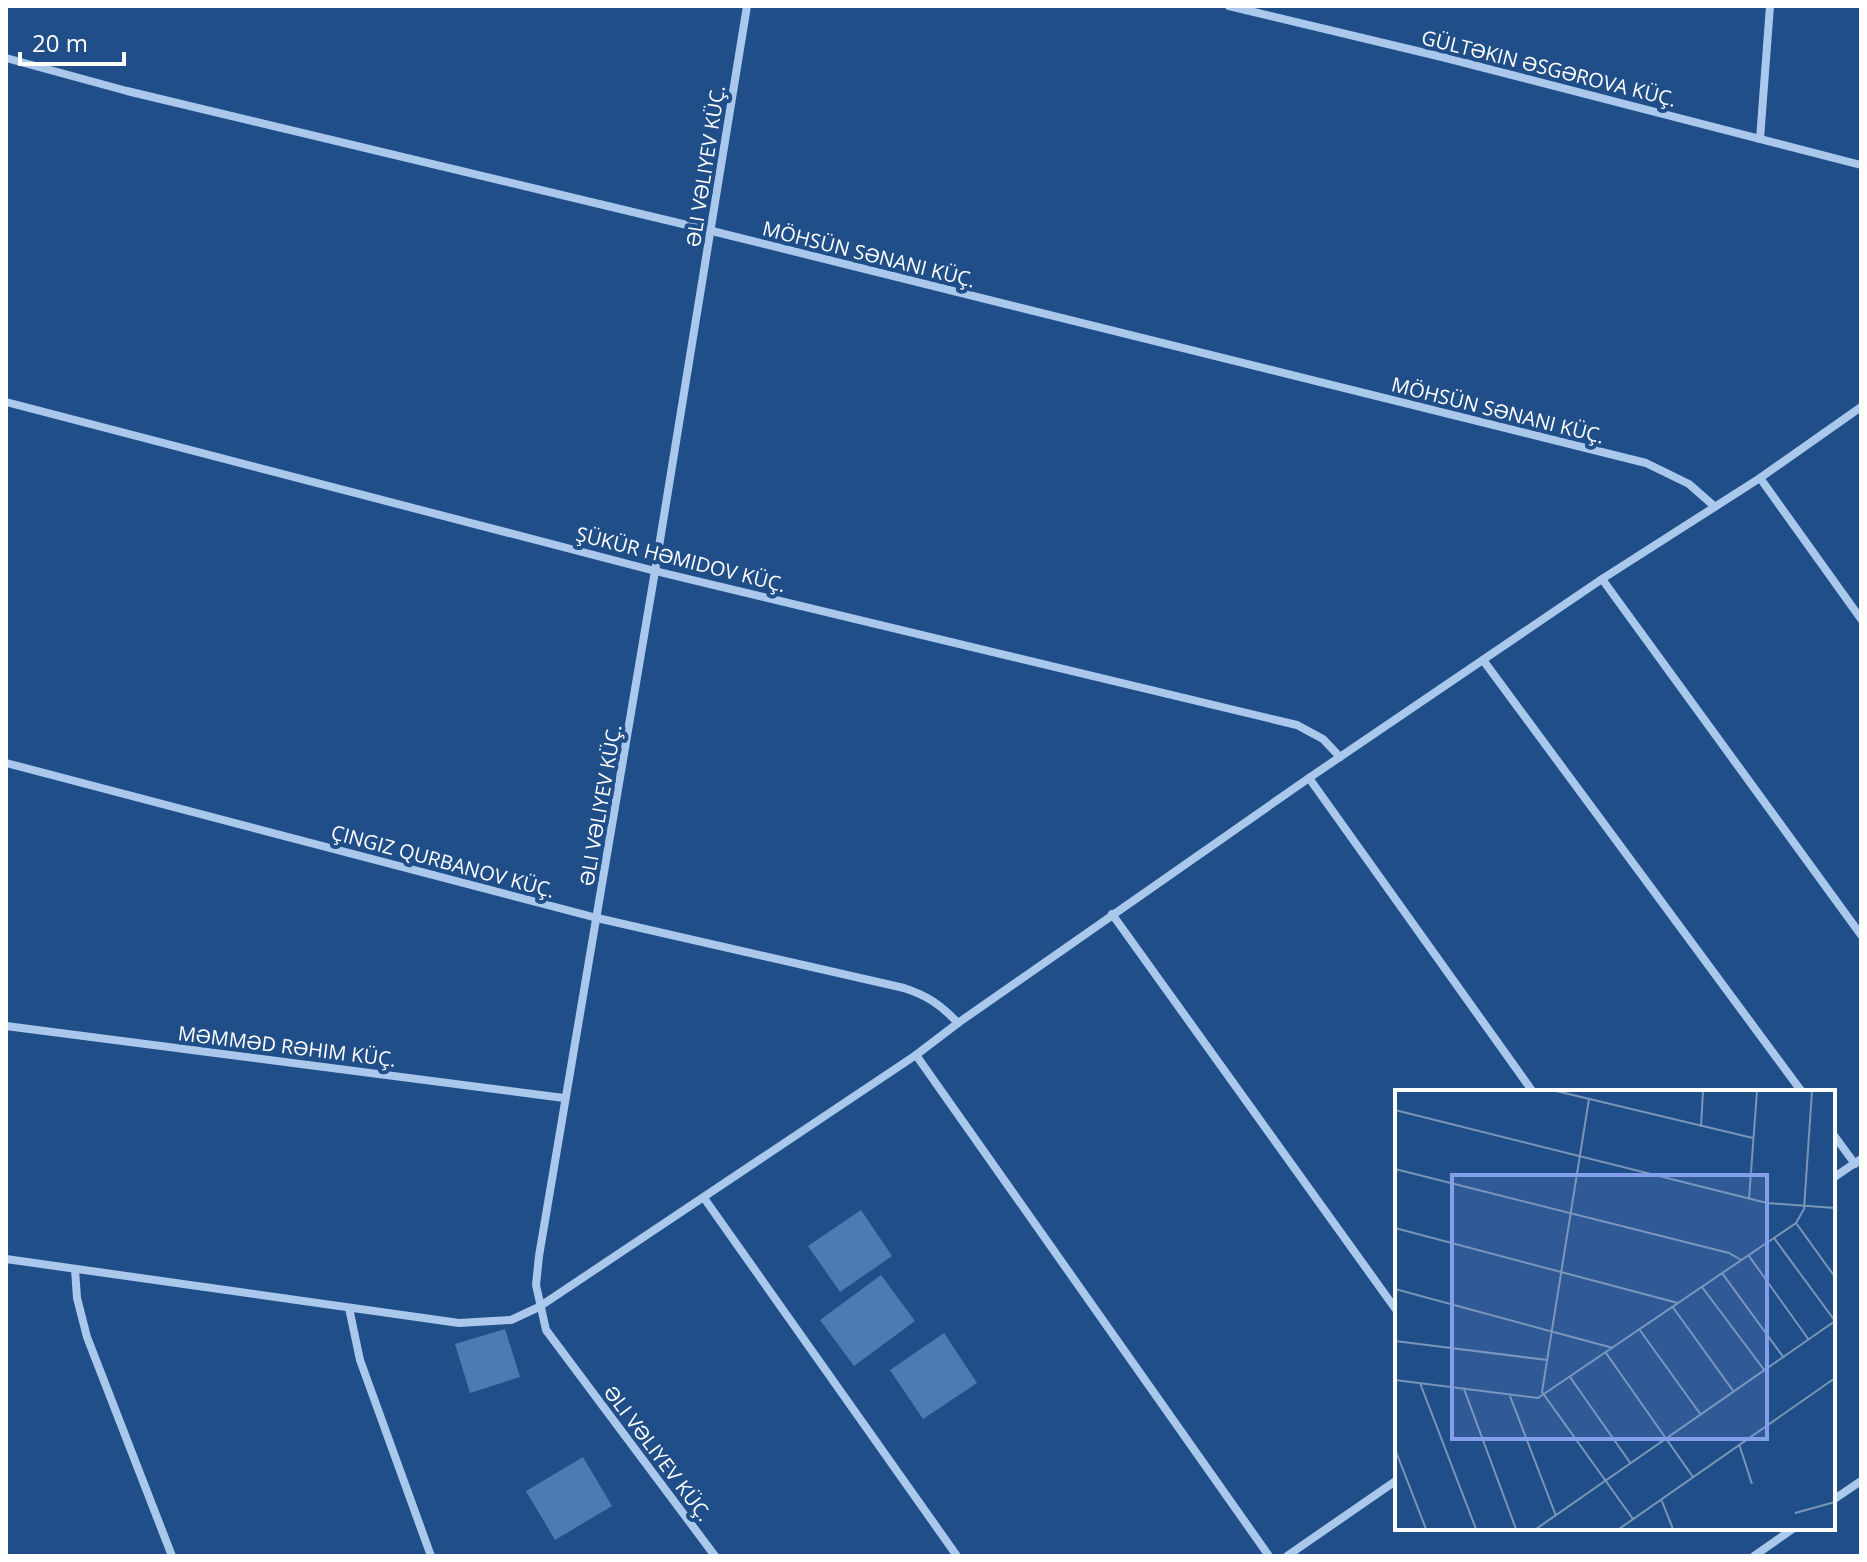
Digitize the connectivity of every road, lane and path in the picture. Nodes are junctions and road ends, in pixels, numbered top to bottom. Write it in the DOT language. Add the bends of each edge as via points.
graph roads {
  1 [pos="747,6"];
  2 [pos="1229,6"];
  3 [pos="1770,6"];
  4 [pos="6,58"];
  5 [pos="1760,139"];
  6 [pos="1861,165"];
  7 [pos="712,231"];
  8 [pos="6,402"];
  9 [pos="1861,407"];
  10 [pos="1760,478"];
  11 [pos="1714,506"];
  12 [pos="655,571"];
  13 [pos="1602,579"];
  14 [pos="1861,619"];
  15 [pos="1483,660"];
  16 [pos="1340,757"];
  17 [pos="6,763"];
  18 [pos="1309,778"];
  19 [pos="1112,914"];
  20 [pos="597,918"];
  21 [pos="1861,935"];
  22 [pos="958,1023"];
  23 [pos="6,1026"];
  24 [pos="916,1055"];
  25 [pos="1532,1090"];
  26 [pos="1801,1090"];
  27 [pos="564,1098"];
  28 [pos="1835,1136"];
  29 [pos="1858,1162"];
  30 [pos="1835,1177"];
  31 [pos="704,1198"];
  32 [pos="6,1259"];
  33 [pos="75,1269"];
  34 [pos="539,1307"];
  35 [pos="349,1308"];
  36 [pos="1395,1308"];
  37 [pos="1395,1481"];
  38 [pos="1861,1481"];
  39 [pos="1835,1499"];
  40 [pos="1791,1530"];
  41 [pos="172,1556"];
  42 [pos="431,1556"];
  43 [pos="715,1556"];
  44 [pos="957,1556"];
  45 [pos="1269,1556"];
  46 [pos="1287,1556"];
  47 [pos="1754,1556"];
  1 -- 7 [label="street, ƏLI VƏLIYEV KÜÇ."];
  2 -- 5 [label="street, GÜLTƏKIN ƏSGƏROVA KÜÇ."];
  3 -- 5 [label="street"];
  4 -- 7 [label="street, MÖHSÜN SƏNANI KÜÇ."];
  5 -- 6 [label="street, GÜLTƏKIN ƏSGƏROVA KÜÇ."];
  7 -- 11 [label="street, MÖHSÜN SƏNANI KÜÇ." via="1646,463 1689,484"];
  7 -- 12 [label="street, ƏLI VƏLIYEV KÜÇ."];
  8 -- 12 [label="street, ŞÜKÜR HƏMIDOV KÜÇ."];
  9 -- 10 [label="street"];
  10 -- 11 [label="street"];
  10 -- 14 [label="street"];
  11 -- 13 [label="street"];
  12 -- 16 [label="street, ŞÜKÜR HƏMIDOV KÜÇ." via="1297,725 1323,739"];
  12 -- 20 [label="street, ƏLI VƏLIYEV KÜÇ."];
  13 -- 15 [label="street"];
  13 -- 21 [label="street"];
  15 -- 16 [label="street"];
  15 -- 26 [label="street"];
  16 -- 18 [label="street"];
  17 -- 20 [label="street, ÇINGIZ QURBANOV KÜÇ."];
  18 -- 19 [label="street"];
  18 -- 25 [label="street"];
  19 -- 22 [label="street"];
  19 -- 36 [label="street"];
  20 -- 22 [label="street, ÇINGIZ QURBANOV KÜÇ." via="904,988 939,1003"];
  20 -- 27 [label="street, ƏLI VƏLIYEV KÜÇ."];
  22 -- 24 [label="street"];
  23 -- 27 [label="street, MƏMMƏD RƏHIM KÜÇ."];
  24 -- 31 [label="street"];
  24 -- 45 [label="street"];
  27 -- 34 [label="street, ƏLI VƏLIYEV KÜÇ." via="539,1256"];
  28 -- 29 [label="street"];
  29 -- 30 [label="street"];
  31 -- 34 [label="street"];
  31 -- 44 [label="street"];
  32 -- 33 [label="street"];
  33 -- 35 [label="street"];
  33 -- 41 [label="street" via="87,1337"];
  34 -- 35 [label="street" via="491,1323"];
  34 -- 43 [label="street, ƏLI VƏLIYEV KÜÇ." via="546,1330"];
  35 -- 42 [label="street" via="360,1360"];
  37 -- 46 [label="street"];
  38 -- 39 [label="street"];
  40 -- 47 [label="street"];
}
